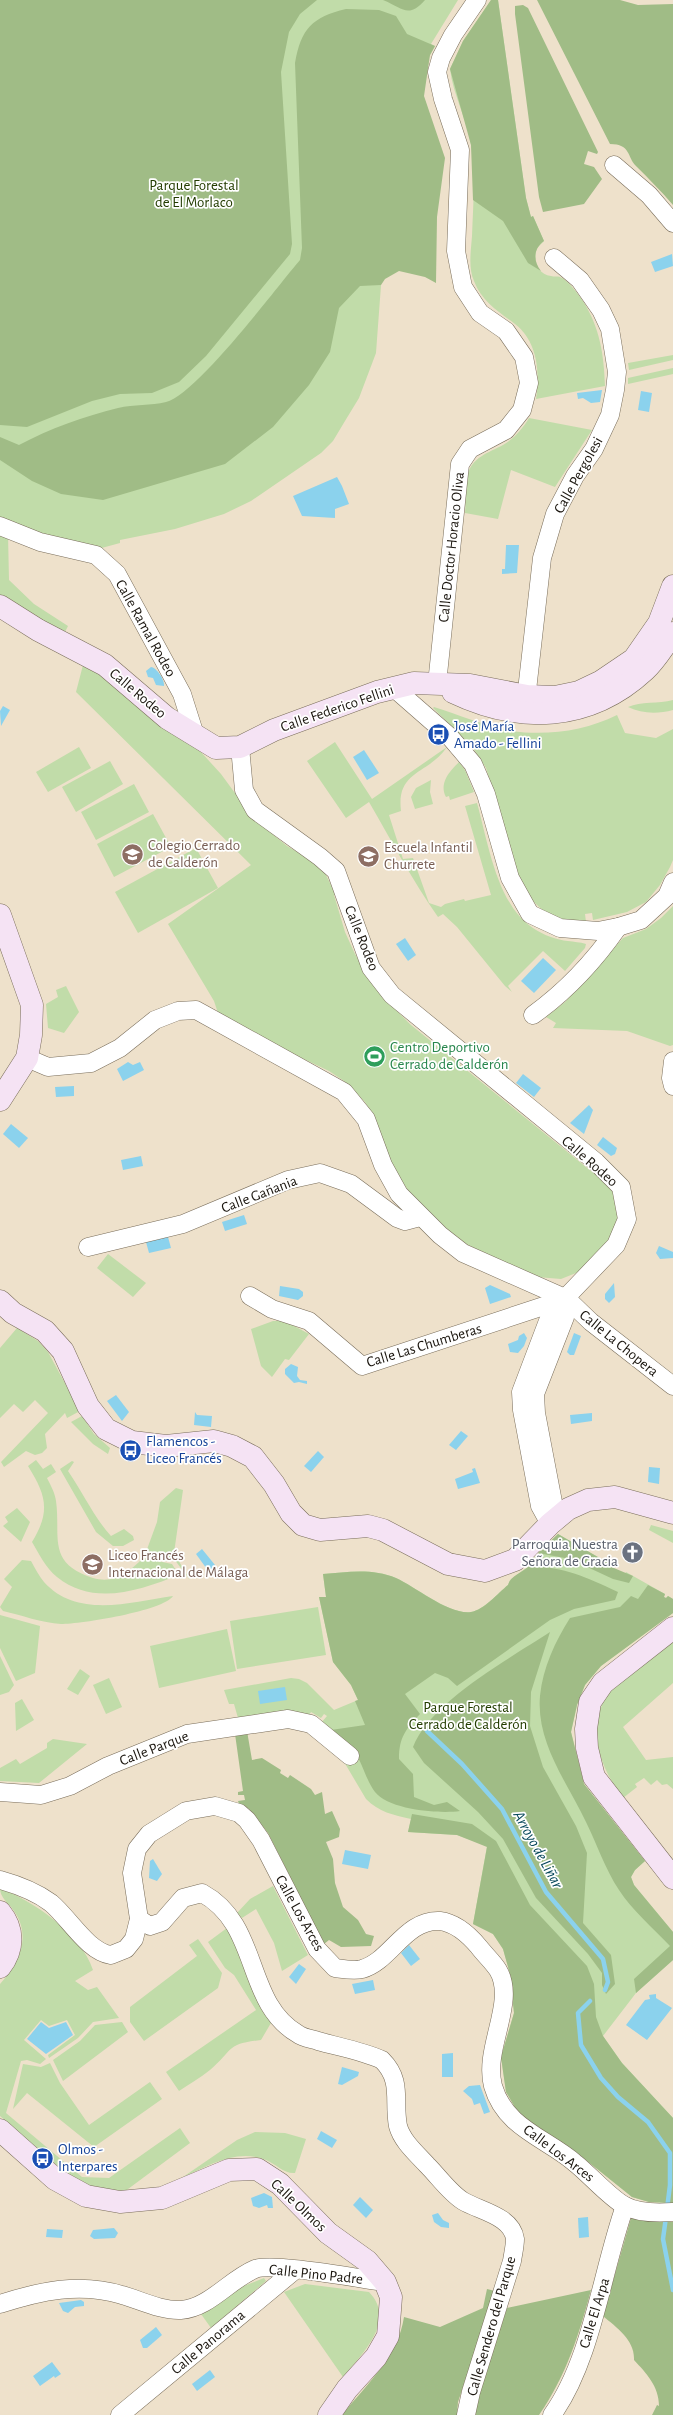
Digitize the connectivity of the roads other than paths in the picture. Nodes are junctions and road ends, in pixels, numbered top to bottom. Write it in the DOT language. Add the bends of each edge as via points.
graph roads {
  1 [pos="477,0"];
  2 [pos="614,165"];
  3 [pos="673,223"];
  4 [pos="554,258"];
  5 [pos="0,526"];
  6 [pos="673,586"];
  7 [pos="0,606"];
  8 [pos="673,633"];
  9 [pos="437,684"];
  10 [pos="394,688"];
  11 [pos="525,705"];
  12 [pos="195,735"];
  13 [pos="240,747"];
  14 [pos="673,882"];
  15 [pos="0,915"];
  16 [pos="618,927"];
  17 [pos="533,1015"];
  18 [pos="27,1058"];
  19 [pos="673,1061"];
  20 [pos="673,1086"];
  21 [pos="0,1100"];
  22 [pos="420,1217"];
  23 [pos="88,1247"];
  24 [pos="250,1296"];
  25 [pos="567,1299"];
  26 [pos="0,1302"];
  27 [pos="673,1386"];
  28 [pos="673,1513"];
  29 [pos="550,1524"];
  30 [pos="673,1628"];
  31 [pos="350,1756"];
  32 [pos="0,1792"];
  33 [pos="673,1878"];
  34 [pos="0,1880"];
  35 [pos="0,1912"];
  36 [pos="139,1919"];
  37 [pos="0,1966"];
  38 [pos="0,2130"];
  39 [pos="630,2207"];
  40 [pos="673,2212"];
  41 [pos="295,2270"];
  42 [pos="385,2282"];
  43 [pos="0,2304"];
  44 [pos="120,2415"];
  45 [pos="329,2415"];
  46 [pos="466,2415"];
  47 [pos="552,2415"];
  1 -- 9 [label="street, Calle Doctor Horacio Oliva" via="440,58 437,72 442,99 460,150 456,251 463,287 480,313 506,331 524,357 529,383 522,410 506,430 470,449 460,464"];
  2 -- 3 [label="street" via="649,195"];
  4 -- 11 [label="street, Calle Pergolesi" via="580,280 601,310 610,329 617,372 616,390 610,415 594,449 575,476 555,514 542,558"];
  5 -- 12 [label="street, Calle Ramal Rodeo" via="40,542 96,555 117,574 182,694"];
  6 -- 11 [label="street, Calle Federico Fellini" via="659,623 634,659 600,682 579,692"];
  7 -- 12 [label="street, Calle Rodeo" via="38,630 105,665 167,718"];
  8 -- 11 [label="street, Calle Federico Fellini" via="646,669 611,696 586,707 558,712"];
  9 -- 10 [label="street, Calle Federico Fellini" via="414,683"];
  9 -- 11 [label="street, Calle Federico Fellini" via="468,699"];
  10 -- 13 [label="street, Calle Federico Fellini" via="274,730"];
  10 -- 16 [label="street" via="450,737 473,764 486,794 510,878 530,914 560,928 598,931"];
  12 -- 13 [label="street, Calle Rodeo" via="216,748"];
  13 -- 25 [label="street, Calle Rodeo" via="244,790 255,810 336,871 371,968 392,995 596,1162 621,1187 627,1218 616,1245"];
  14 -- 16 [label="street" via="667,896 641,920"];
  15 -- 18 [label="street" via="32,1005"];
  16 -- 17 [label="street" via="555,999"];
  18 -- 21 [label="street"];
  18 -- 22 [label="street" via="48,1067 91,1063 120,1048 155,1020 178,1011 196,1010 344,1092 366,1119 382,1165 399,1194"];
  19 -- 20 [label="street"];
  22 -- 23 [label="street, Calle Gañania" via="405,1220 397,1218 351,1184 320,1173 288,1180 183,1224"];
  22 -- 25 [label="street" via="463,1253"];
  24 -- 25 [label="street, Calle Las Chumberas" via="272,1310 309,1321 362,1366"];
  25 -- 27 [label="street, Calle La Chopera" via="591,1322"];
  25 -- 29 [label="street" via="565,1317 535,1394 536,1413 554,1502"];
  26 -- 29 [label="street" via="13,1313 45,1331 62,1351 88,1406 106,1430 132,1442 166,1446 214,1441 232,1446 253,1457 274,1484 291,1513 303,1525 320,1530 368,1526 383,1530 448,1564 485,1571 515,1560"];
  28 -- 29 [label="street" via="615,1497 588,1500 568,1509"];
  30 -- 33 [label="street" via="602,1683 590,1702 586,1730 587,1748 594,1777"];
  31 -- 32 [label="street, Calle Parque" via="311,1724 288,1719 186,1734 108,1766 70,1786 41,1795"];
  34 -- 36 [label="street, Calle Los Arces" via="22,1887 50,1903 102,1954 111,1955 126,1949 134,1939"];
  35 -- 37 [label="street" via="8,1921 12,1945"];
  36 -- 39 [label="street, Calle Los Arces" via="132,1873 137,1849 149,1834 186,1811 215,1806 239,1813 247,1820 261,1840 317,1949 335,1968 361,1970 376,1963 409,1932 423,1925 440,1921 469,1934 499,1971 504,1988 502,2014 491,2054 493,2084 498,2098 527,2133 573,2161"];
  36 -- 46 [label="street, Calle Sendero del Parque" via="150,1926 162,1922 183,1898 202,1893 214,1900 242,1937 262,1992 277,2018 298,2035 382,2060 388,2066 397,2090 398,2126 407,2144 462,2200 505,2221 512,2230 515,2240 512,2261"];
  38 -- 42 [label="street, Calle Olmos" via="56,2179 86,2196 120,2202 162,2198 229,2170 257,2169 280,2184 328,2233 360,2255"];
  39 -- 40 [label="street, Calle Los Arces" via="660,2213"];
  39 -- 47 [label="street, Calle El Arpa" via="573,2377"];
  41 -- 42 [label="street, Calle Pino Padre"];
  41 -- 43 [label="street, Calle Pino Padre" via="256,2268 201,2304 180,2310 92,2288 42,2291"];
  41 -- 44 [label="street, Calle Panorama"];
  42 -- 45 [label="street, Calle Olmos" via="391,2297 388,2336 376,2357 347,2389"];
}
